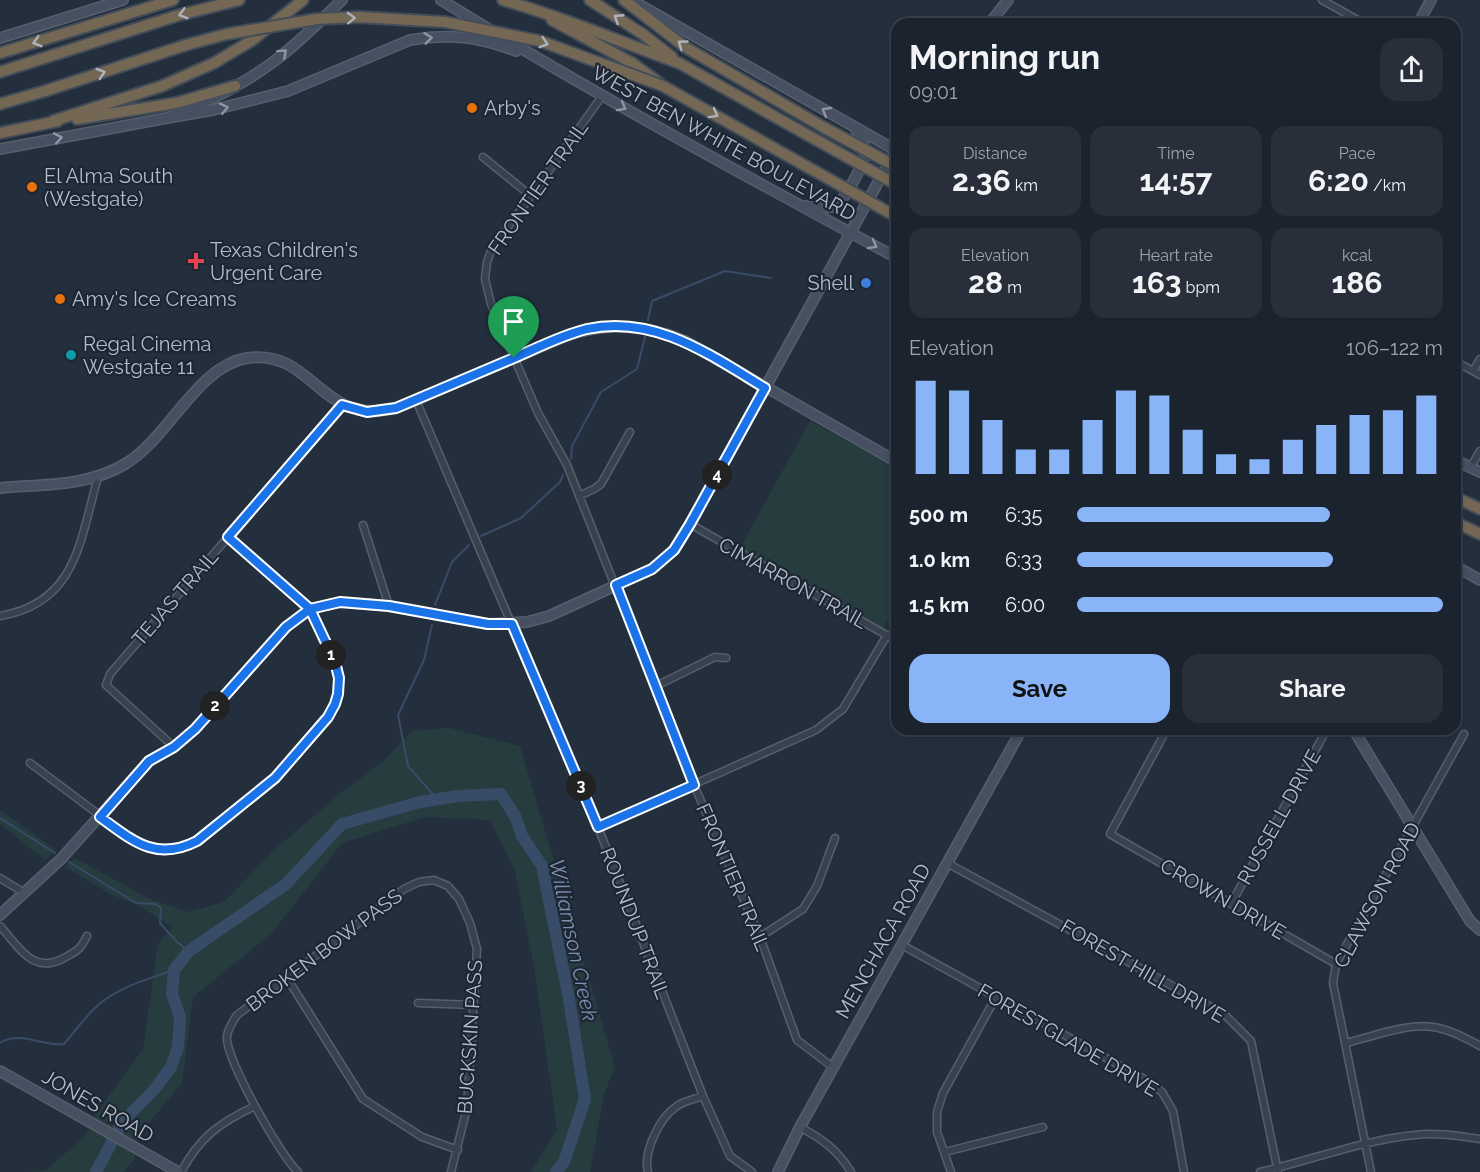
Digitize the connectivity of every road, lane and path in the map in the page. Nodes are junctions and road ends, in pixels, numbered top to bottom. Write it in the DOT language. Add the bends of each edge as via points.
graph roads {
  1 [pos="123,0"];
  2 [pos="173,0"];
  3 [pos="239,0"];
  4 [pos="303,0"];
  5 [pos="342,0"];
  6 [pos="441,0"];
  7 [pos="502,0"];
  8 [pos="515,0"];
  9 [pos="590,0"];
  10 [pos="624,0"];
  11 [pos="631,0"];
  12 [pos="1008,0"];
  13 [pos="1322,0"];
  14 [pos="1431,0"];
  15 [pos="994,18"];
  16 [pos="1354,18"];
  17 [pos="1421,18"];
  18 [pos="0,38"];
  19 [pos="0,53"];
  20 [pos="535,58"];
  21 [pos="679,63"];
  22 [pos="0,72"];
  23 [pos="235,86"];
  24 [pos="663,86"];
  25 [pos="602,96"];
  26 [pos="0,104"];
  27 [pos="166,118"];
  28 [pos="53,122"];
  29 [pos="854,127"];
  30 [pos="0,133"];
  31 [pos="891,147"];
  32 [pos="0,149"];
  33 [pos="483,157"];
  34 [pos="891,159"];
  35 [pos="891,164"];
  36 [pos="891,182"];
  37 [pos="531,196"];
  38 [pos="802,206"];
  39 [pos="891,214"];
  40 [pos="849,232"];
  41 [pos="891,255"];
  42 [pos="514,358"];
  43 [pos="1480,358"];
  44 [pos="1461,364"];
  45 [pos="1473,371"];
  46 [pos="1480,375"];
  47 [pos="765,388"];
  48 [pos="416,400"];
  49 [pos="342,405"];
  50 [pos="630,432"];
  51 [pos="1480,451"];
  52 [pos="891,459"];
  53 [pos="1461,463"];
  54 [pos="1470,468"];
  55 [pos="1480,472"];
  56 [pos="98,477"];
  57 [pos="0,488"];
  58 [pos="579,496"];
  59 [pos="1461,500"];
  60 [pos="1480,509"];
  61 [pos="690,524"];
  62 [pos="363,525"];
  63 [pos="1461,525"];
  64 [pos="1480,534"];
  65 [pos="228,537"];
  66 [pos="1461,569"];
  67 [pos="1480,580"];
  68 [pos="616,585"];
  69 [pos="389,606"];
  70 [pos="310,609"];
  71 [pos="0,616"];
  72 [pos="512,624"];
  73 [pos="887,635"];
  74 [pos="891,637"];
  75 [pos="726,658"];
  76 [pos="656,686"];
  77 [pos="1464,734"];
  78 [pos="1019,735"];
  79 [pos="1164,735"];
  80 [pos="1325,735"];
  81 [pos="1357,735"];
  82 [pos="174,747"];
  83 [pos="30,763"];
  84 [pos="694,785"];
  85 [pos="100,817"];
  86 [pos="598,827"];
  87 [pos="1413,827"];
  88 [pos="835,838"];
  89 [pos="947,862"];
  90 [pos="0,878"];
  91 [pos="434,880"];
  92 [pos="24,892"];
  93 [pos="1231,904"];
  94 [pos="0,915"];
  95 [pos="0,926"];
  96 [pos="1480,930"];
  97 [pos="87,936"];
  98 [pos="760,937"];
  99 [pos="902,945"];
  100 [pos="1336,964"];
  101 [pos="287,978"];
  102 [pos="996,997"];
  103 [pos="418,1003"];
  104 [pos="474,1005"];
  105 [pos="1346,1043"];
  106 [pos="1480,1046"];
  107 [pos="834,1068"];
  108 [pos="0,1071"];
  109 [pos="703,1096"];
  110 [pos="255,1106"];
  111 [pos="801,1127"];
  112 [pos="1043,1127"];
  113 [pos="1480,1139"];
  114 [pos="1365,1145"];
  115 [pos="458,1150"];
  116 [pos="945,1152"];
  117 [pos="1277,1170"];
  118 [pos="180,1172"];
  119 [pos="298,1172"];
  120 [pos="451,1172"];
  121 [pos="648,1172"];
  122 [pos="752,1172"];
  123 [pos="778,1172"];
  124 [pos="851,1172"];
  125 [pos="951,1172"];
  126 [pos="1184,1172"];
  127 [pos="1260,1172"];
  128 [pos="1371,1172"];
  1 -- 18 [label="street"];
  2 -- 19 [label="highway, one-way"];
  3 -- 22 [label="highway, one-way"];
  4 -- 28 [label="highway" via="251,41 214,63 162,86"];
  23 -- 5 [label="street, one-way" via="274,62"];
  6 -- 20 [label="street, WEST BEN WHITE BOULEVARD"];
  7 -- 21 [label="highway" via="549,13"];
  8 -- 24 [label="highway, bridge" via="632,63"];
  21 -- 9 [label="highway, one-way"];
  35 -- 10 [label="highway, one-way, bridge" via="684,47"];
  29 -- 11 [label="street, one-way"];
  12 -- 15 [label="street"];
  13 -- 16 [label="street"];
  14 -- 17 [label="street"];
  20 -- 25 [label="street, WEST BEN WHITE BOULEVARD"];
  27 -- 20 [label="street, WEST BEN WHITE BOULEVARD, one-way" via="288,91 394,46 432,37 488,40"];
  21 -- 36 [label="highway, bridge"];
  23 -- 27 [label="street"];
  23 -- 28 [label="highway" via="176,103"];
  26 -- 24 [label="highway, one-way, bridge" via="227,34 316,19 359,17 445,22 496,31 540,41"];
  24 -- 39 [label="highway, one-way, bridge"];
  25 -- 37 [label="street, FRONTIER TRAIL"];
  25 -- 38 [label="street, WEST BEN WHITE BOULEVARD, one-way"];
  32 -- 27 [label="street, one-way"];
  28 -- 30 [label="highway"];
  29 -- 31 [label="street"];
  29 -- 38 [label="street" via="863,141 863,164 841,202 826,207"];
  33 -- 37 [label="street"];
  34 -- 40 [label="street"];
  37 -- 42 [label="street, FRONTIER TRAIL" via="496,242 485,270 488,296"];
  38 -- 40 [label="street, WEST BEN WHITE BOULEVARD"];
  40 -- 41 [label="street, WEST BEN WHITE BOULEVARD, one-way"];
  40 -- 47 [label="street"];
  42 -- 47 [label="street" via="586,330 640,327 685,341"];
  42 -- 48 [label="street"];
  42 -- 58 [label="street, FRONTIER TRAIL" via="543,423 563,454"];
  43 -- 45 [label="street"];
  44 -- 45 [label="street"];
  45 -- 46 [label="street"];
  47 -- 52 [label="street"];
  47 -- 61 [label="street"];
  48 -- 49 [label="street" via="376,412"];
  48 -- 72 [label="street, ROUNDUP TRAIL"];
  49 -- 56 [label="street" via="287,364 262,357 235,361 207,380 142,452"];
  49 -- 65 [label="street, TEJAS TRAIL"];
  50 -- 58 [label="street" via="601,484"];
  51 -- 54 [label="street"];
  53 -- 54 [label="street"];
  54 -- 55 [label="street"];
  56 -- 57 [label="street"];
  56 -- 71 [label="street" via="76,554 63,579 43,601"];
  58 -- 68 [label="street, FRONTIER TRAIL"];
  59 -- 60 [label="highway"];
  61 -- 68 [label="street" via="674,550 659,564"];
  61 -- 73 [label="street, CIMARRON TRAIL"];
  62 -- 69 [label="street"];
  63 -- 64 [label="highway"];
  65 -- 70 [label="street"];
  65 -- 82 [label="street, TEJAS TRAIL" via="110,674 105,685"];
  66 -- 67 [label="street"];
  68 -- 72 [label="street" via="549,616"];
  68 -- 76 [label="street, FRONTIER TRAIL"];
  69 -- 70 [label="street" via="340,602"];
  69 -- 72 [label="street" via="488,624"];
  70 -- 82 [label="street" via="286,627 195,729"];
  70 -- 85 [label="street" via="335,662 338,694 328,717 275,778 183,848 164,851 138,844"];
  72 -- 86 [label="street, ROUNDUP TRAIL"];
  73 -- 74 [label="street, CIMARRON TRAIL"];
  73 -- 84 [label="street" via="843,709 816,730"];
  75 -- 76 [label="street" via="715,657"];
  76 -- 84 [label="street, FRONTIER TRAIL"];
  77 -- 87 [label="street, CLAWSON ROAD"];
  78 -- 89 [label="street, MENCHACA ROAD"];
  79 -- 93 [label="street, CROWN DRIVE" via="1110,834"];
  80 -- 93 [label="street, RUSSELL DRIVE"];
  81 -- 87 [label="street"];
  82 -- 85 [label="street" via="149,761"];
  83 -- 85 [label="street"];
  84 -- 86 [label="street"];
  84 -- 98 [label="street, FRONTIER TRAIL"];
  85 -- 92 [label="street"];
  86 -- 109 [label="street, ROUNDUP TRAIL"];
  87 -- 96 [label="street" via="1470,921"];
  87 -- 100 [label="street, CLAWSON ROAD"];
  88 -- 98 [label="street" via="803,909"];
  89 -- 99 [label="street, MENCHACA ROAD"];
  89 -- 117 [label="street, FOREST HILL DRIVE" via="1224,1014 1251,1041"];
  90 -- 92 [label="street"];
  91 -- 101 [label="street, BROKEN BOW PASS" via="404,889"];
  91 -- 104 [label="street, BUCKSKIN PASS" via="448,886 459,899 470,923 477,949"];
  92 -- 94 [label="street"];
  93 -- 100 [label="street, CROWN DRIVE"];
  95 -- 97 [label="street" via="30,958 43,965 58,962 81,949"];
  98 -- 107 [label="street, FRONTIER TRAIL" via="797,1040"];
  99 -- 102 [label="street, FORESTGLADE DRIVE"];
  99 -- 107 [label="street, MENCHACA ROAD"];
  100 -- 105 [label="street, CLAWSON ROAD" via="1334,983"];
  101 -- 110 [label="street, BROKEN BOW PASS" via="237,1015 226,1037 232,1064"];
  101 -- 115 [label="street" via="363,1099 422,1137"];
  102 -- 116 [label="street" via="943,1093 937,1112"];
  102 -- 126 [label="street, FORESTGLADE DRIVE" via="1162,1092 1173,1111"];
  103 -- 104 [label="street"];
  104 -- 115 [label="street, BUCKSKIN PASS" via="467,1108"];
  105 -- 106 [label="street" via="1410,1028 1432,1027"];
  105 -- 114 [label="street, CLAWSON ROAD"];
  107 -- 111 [label="street, MENCHACA ROAD"];
  108 -- 118 [label="street, JONES ROAD"];
  109 -- 121 [label="street" via="677,1106 665,1118 648,1148"];
  109 -- 122 [label="street, ROUNDUP TRAIL" via="730,1156"];
  110 -- 118 [label="street" via="199,1143"];
  110 -- 119 [label="street"];
  111 -- 123 [label="street, MENCHACA ROAD"];
  111 -- 124 [label="street" via="836,1150"];
  112 -- 116 [label="street"];
  113 -- 114 [label="street" via="1415,1135"];
  114 -- 117 [label="street"];
  114 -- 128 [label="street, CLAWSON ROAD"];
  115 -- 120 [label="street, BUCKSKIN PASS"];
  116 -- 125 [label="street"];
  117 -- 127 [label="street"];
}
